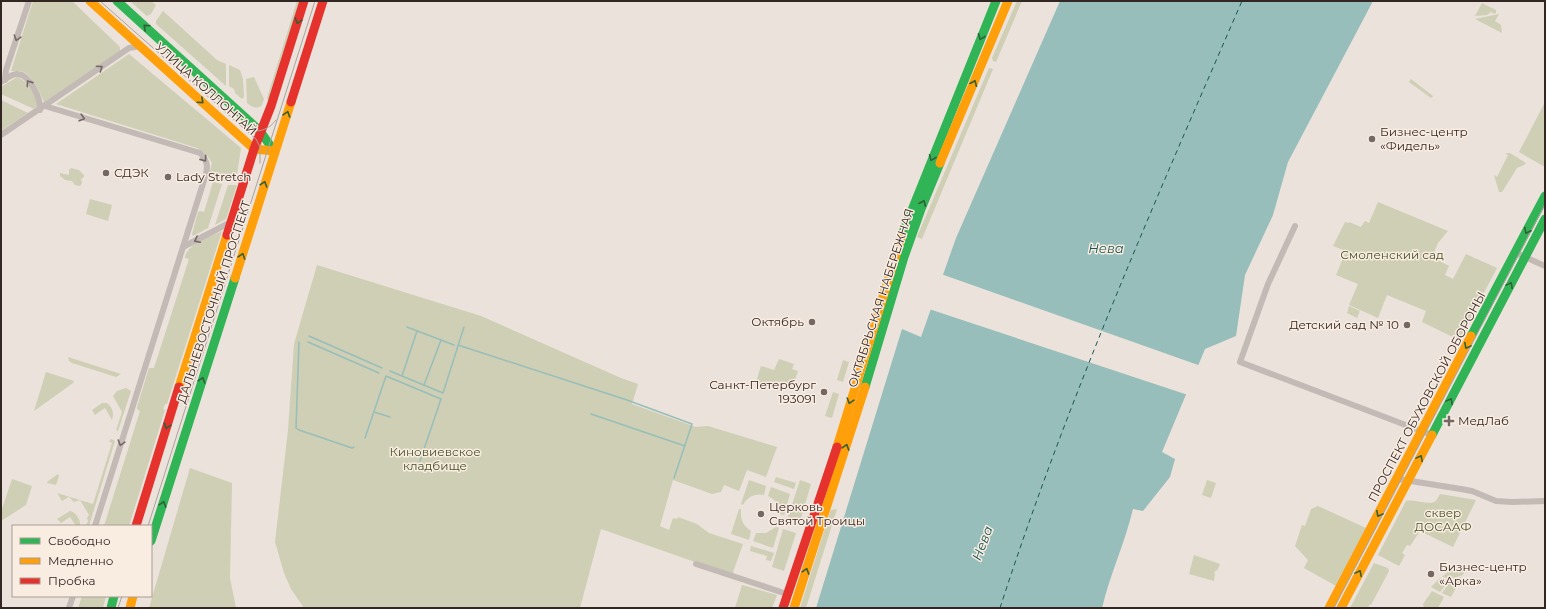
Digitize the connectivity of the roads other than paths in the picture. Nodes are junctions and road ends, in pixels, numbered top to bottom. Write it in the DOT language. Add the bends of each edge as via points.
graph roads {
  1 [pos="29,1"];
  2 [pos="90,1"];
  3 [pos="117,1"];
  4 [pos="304,1"];
  5 [pos="323,1"];
  6 [pos="996,1"];
  7 [pos="1008,1"];
  8 [pos="140,46"];
  9 [pos="3,81"];
  10 [pos="42,108"];
  11 [pos="260,131"];
  12 [pos="1,135"];
  13 [pos="254,149"];
  14 [pos="274,151"];
  15 [pos="1545,196"];
  16 [pos="1545,219"];
  17 [pos="232,222"];
  18 [pos="1295,226"];
  19 [pos="183,246"];
  20 [pos="1516,253"];
  21 [pos="1525,257"];
  22 [pos="1545,266"];
  23 [pos="1422,431"];
  24 [pos="1432,435"];
  25 [pos="1398,479"];
  26 [pos="1408,481"];
  27 [pos="1545,501"];
  28 [pos="95,525"];
  29 [pos="136,525"];
  30 [pos="152,538"];
  31 [pos="696,564"];
  32 [pos="787,594"];
  33 [pos="73,597"];
  34 [pos="114,597"];
  35 [pos="134,597"];
  36 [pos="69,608"];
  37 [pos="111,608"];
  38 [pos="130,608"];
  39 [pos="783,608"];
  40 [pos="794,608"];
  41 [pos="1330,608"];
  42 [pos="1341,608"];
  1 -- 9 [label="street, one-way"];
  2 -- 8 [label="main road, УЛИЦА КОЛЛОНТАЙ"];
  11 -- 3 [label="main road, УЛИЦА КОЛЛОНТАЙ, one-way"];
  4 -- 11 [label="main road, ДАЛЬНЕВОСТОЧНЫЙ ПРОСПЕКТ, one-way" via="271,106"];
  14 -- 5 [label="main road, ДАЛЬНЕВОСТОЧНЫЙ ПРОСПЕКТ, one-way"];
  6 -- 32 [label="main road, ОКТЯБРЬСКАЯ НАБЕРЕЖНАЯ, one-way" via="908,217 828,477"];
  40 -- 7 [label="main road, ОКТЯБРЬСКАЯ НАБЕРЕЖНАЯ, one-way" via="852,430 909,241"];
  10 -- 8 [label="street, one-way" via="129,48"];
  8 -- 13 [label="main road, УЛИЦА КОЛЛОНТАЙ, one-way"];
  10 -- 9 [label="street, one-way" via="38,96 26,78 18,74"];
  10 -- 12 [label="street"];
  10 -- 19 [label="street, one-way" via="200,153 208,164"];
  11 -- 13 [label="main road, ДАЛЬНЕВОСТОЧНЫЙ ПРОСПЕКТ"];
  11 -- 14 [label="main road, УЛИЦА КОЛЛОНТАЙ"];
  13 -- 14 [label="main road, УЛИЦА КОЛЛОНТАЙ"];
  13 -- 17 [label="main road, ДАЛЬНЕВОСТОЧНЫЙ ПРОСПЕКТ"];
  30 -- 14 [label="main road, ДАЛЬНЕВОСТОЧНЫЙ ПРОСПЕКТ, one-way"];
  15 -- 20 [label="main road, ПРОСПЕКТ ОБУХОВСКОЙ ОБОРОНЫ, one-way"];
  16 -- 21 [label="main road, ПРОСПЕКТ ОБУХОВСКОЙ ОБОРОНЫ"];
  17 -- 19 [label="street, one-way"];
  17 -- 29 [label="main road, ДАЛЬНЕВОСТОЧНЫЙ ПРОСПЕКТ, one-way"];
  18 -- 23 [label="street" via="1268,284 1240,362"];
  19 -- 28 [label="street, one-way"];
  20 -- 21 [label="street"];
  20 -- 23 [label="main road, ПРОСПЕКТ ОБУХОВСКОЙ ОБОРОНЫ, one-way"];
  21 -- 22 [label="street"];
  24 -- 21 [label="main road, ПРОСПЕКТ ОБУХОВСКОЙ ОБОРОНЫ, one-way"];
  23 -- 24 [label="street"];
  23 -- 25 [label="main road, ПРОСПЕКТ ОБУХОВСКОЙ ОБОРОНЫ"];
  26 -- 24 [label="main road, ПРОСПЕКТ ОБУХОВСКОЙ ОБОРОНЫ, one-way"];
  25 -- 26 [label="street"];
  25 -- 41 [label="main road, ПРОСПЕКТ ОБУХОВСКОЙ ОБОРОНЫ, one-way"];
  26 -- 27 [label="street" via="1472,491 1496,501"];
  42 -- 26 [label="main road, ПРОСПЕКТ ОБУХОВСКОЙ ОБОРОНЫ, one-way"];
  31 -- 32 [label="street"];
  32 -- 39 [label="main road, ОКТЯБРЬСКАЯ НАБЕРЕЖНАЯ"];
  33 -- 36 [label="street"];
  34 -- 37 [label="main road"];
  35 -- 38 [label="main road"];
}
